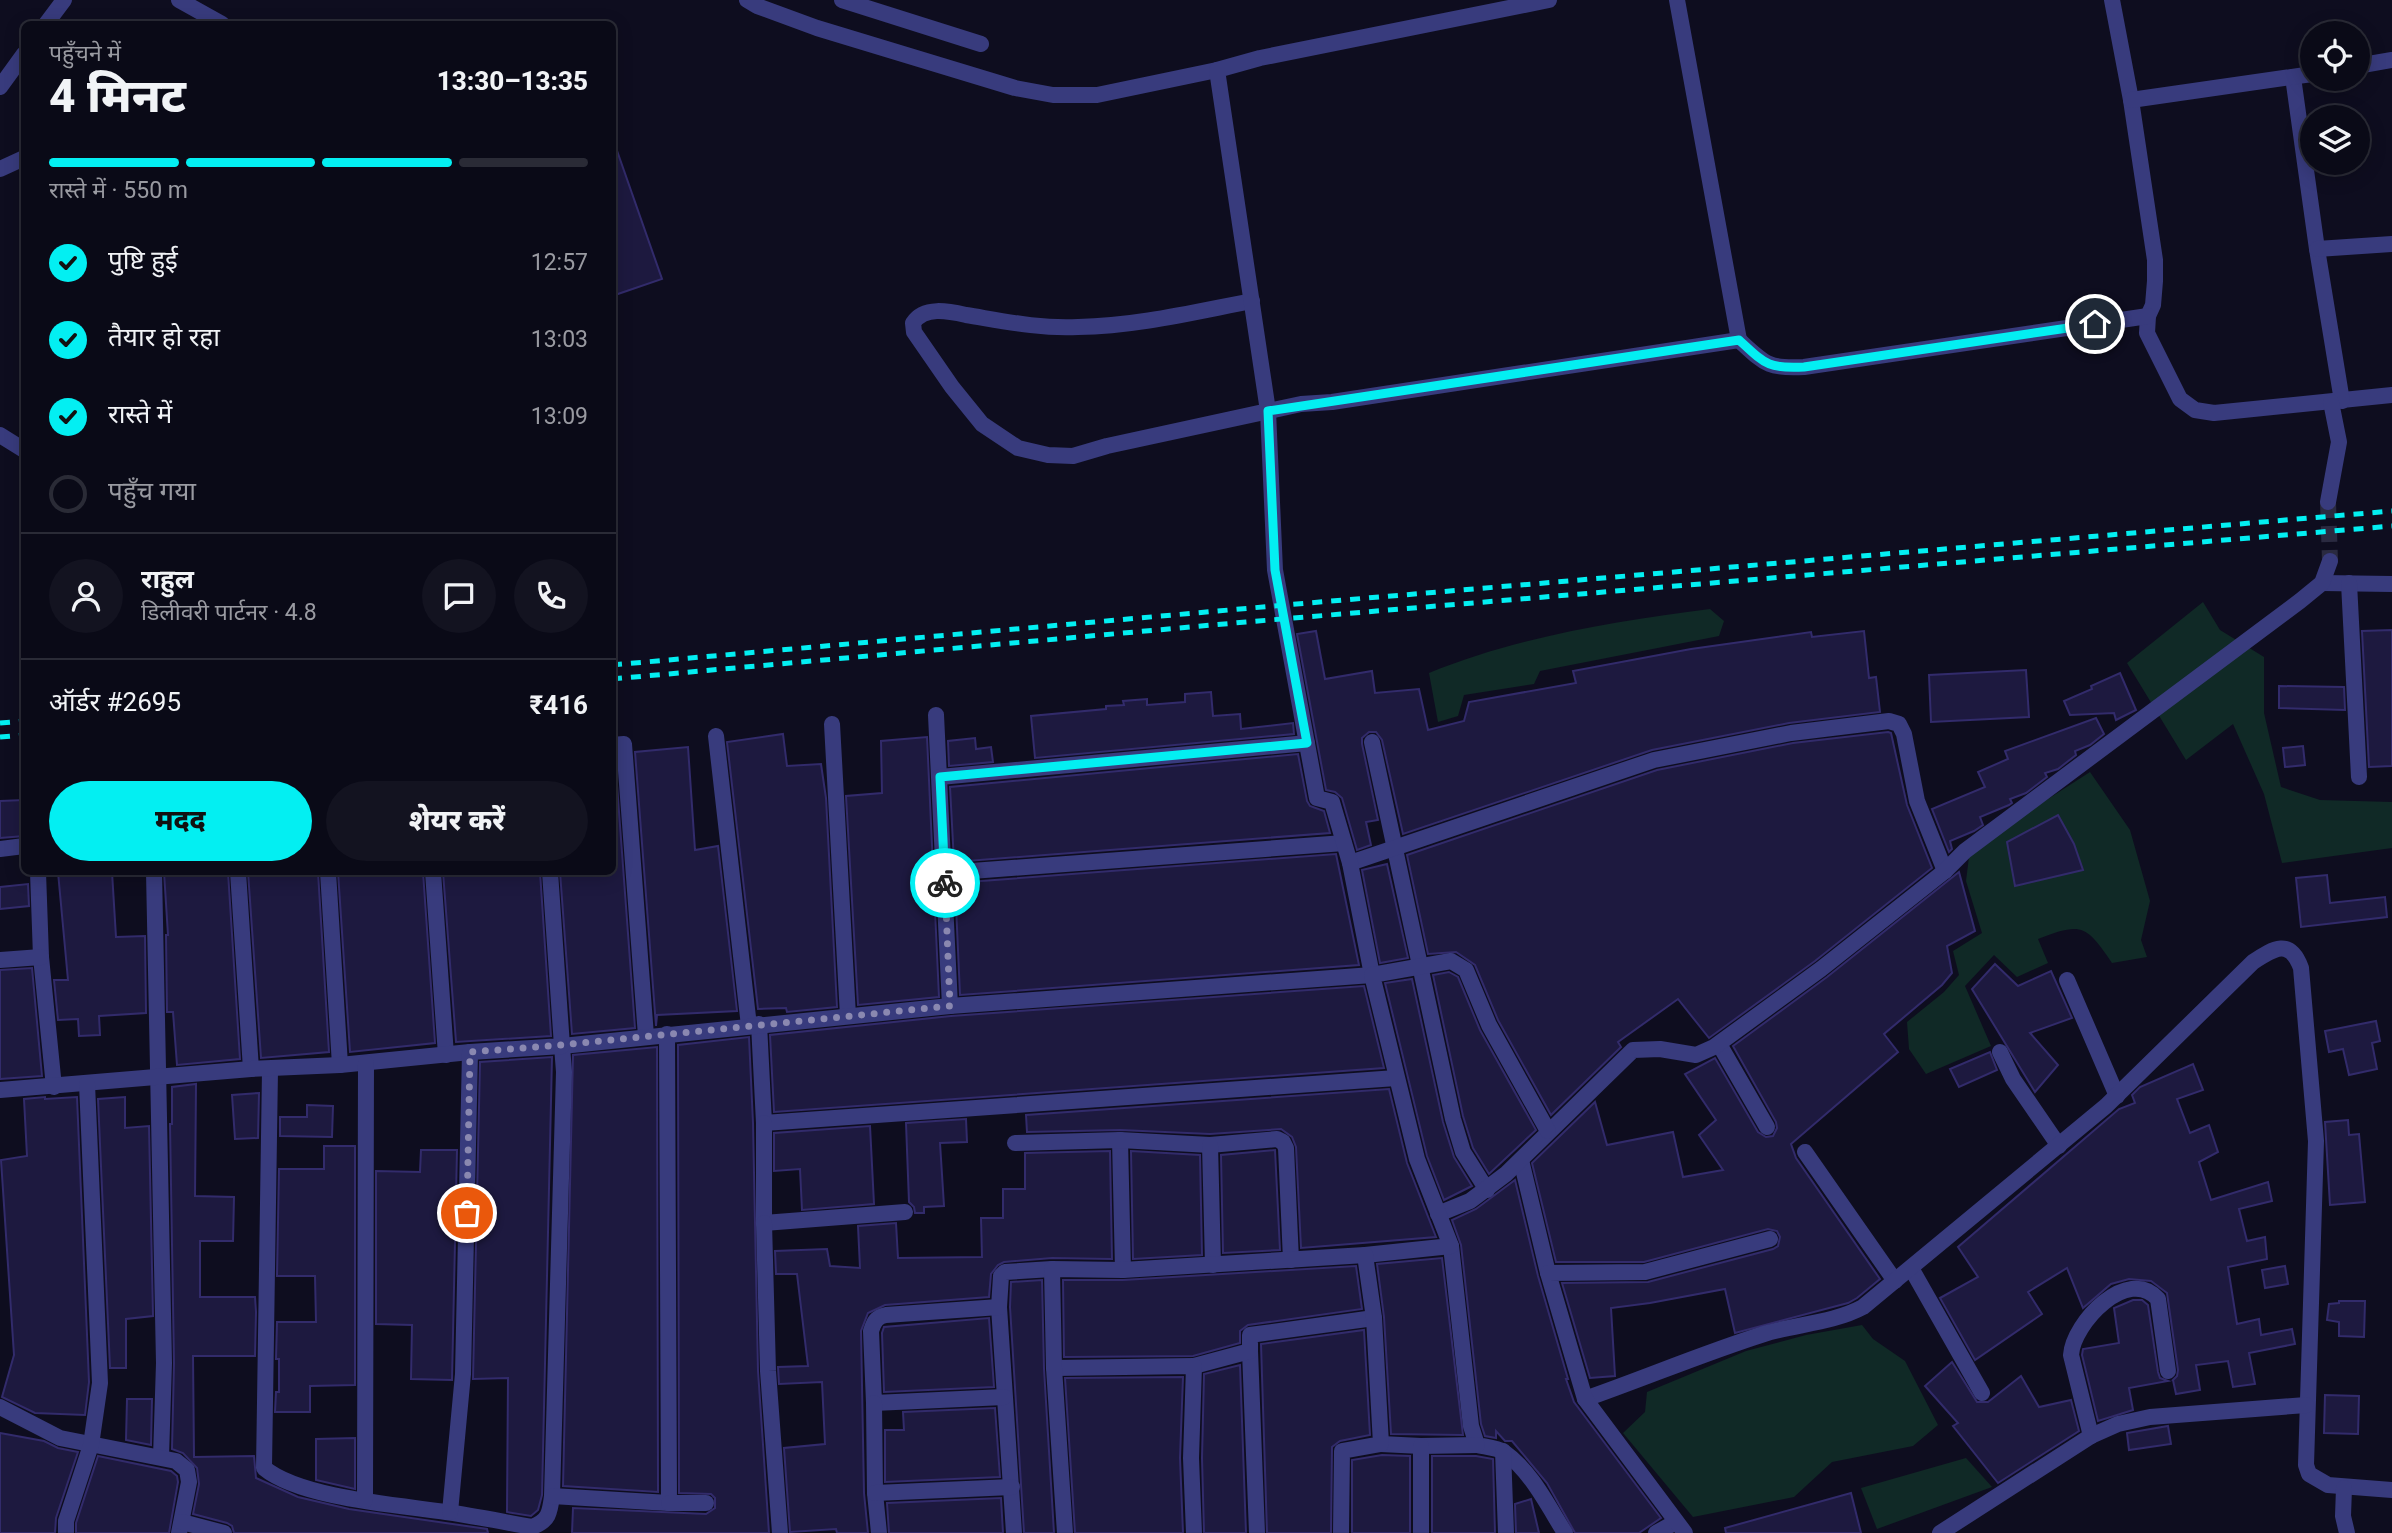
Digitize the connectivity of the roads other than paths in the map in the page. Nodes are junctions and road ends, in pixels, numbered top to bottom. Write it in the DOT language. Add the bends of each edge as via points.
graph roads {
  1 [pos="64,0"];
  2 [pos="179,0"];
  3 [pos="747,0"];
  4 [pos="842,0"];
  5 [pos="1549,0"];
  6 [pos="1677,0"];
  7 [pos="2112,0"];
  8 [pos="48,21"];
  9 [pos="217,21"];
  10 [pos="981,44"];
  11 [pos="21,58"];
  12 [pos="2392,60"];
  13 [pos="2370,64"];
  14 [pos="1217,70"];
  15 [pos="2300,76"];
  16 [pos="2293,77"];
  17 [pos="0,87"];
  18 [pos="2131,100"];
  19 [pos="21,159"];
  20 [pos="0,169"];
  21 [pos="2392,244"];
  22 [pos="2317,249"];
  23 [pos="1252,301"];
  24 [pos="2148,316"];
  25 [pos="1739,340"];
  26 [pos="2392,396"];
  27 [pos="2337,402"];
  28 [pos="1268,411"];
  29 [pos="0,435"];
  30 [pos="21,448"];
  31 [pos="2328,502"];
  32 [pos="2330,561"];
  33 [pos="2322,583"];
  34 [pos="2349,583"];
  35 [pos="2392,584"];
  36 [pos="936,715"];
  37 [pos="832,724"];
  38 [pos="716,736"];
  39 [pos="1372,742"];
  40 [pos="1307,743"];
  41 [pos="616,745"];
  42 [pos="940,777"];
  43 [pos="2359,777"];
  44 [pos="1344,843"];
  45 [pos="21,846"];
  46 [pos="0,849"];
  47 [pos="1394,849"];
  48 [pos="1350,863"];
  49 [pos="1945,870"];
  50 [pos="944,873"];
  51 [pos="38,875"];
  52 [pos="154,875"];
  53 [pos="239,875"];
  54 [pos="328,875"];
  55 [pos="433,875"];
  56 [pos="550,875"];
  57 [pos="41,957"];
  58 [pos="0,960"];
  59 [pos="1422,967"];
  60 [pos="1372,975"];
  61 [pos="2067,980"];
  62 [pos="950,1006"];
  63 [pos="848,1016"];
  64 [pos="754,1025"];
  65 [pos="667,1034"];
  66 [pos="646,1036"];
  67 [pos="1719,1044"];
  68 [pos="562,1045"];
  69 [pos="470,1052"];
  70 [pos="2000,1052"];
  71 [pos="446,1055"];
  72 [pos="366,1063"];
  73 [pos="340,1065"];
  74 [pos="251,1069"];
  75 [pos="271,1070"];
  76 [pos="159,1078"];
  77 [pos="1396,1078"];
  78 [pos="87,1084"];
  79 [pos="54,1087"];
  80 [pos="0,1090"];
  81 [pos="2117,1096"];
  82 [pos="764,1123"];
  83 [pos="1767,1127"];
  84 [pos="1548,1131"];
  85 [pos="1120,1140"];
  86 [pos="1015,1143"];
  87 [pos="1210,1145"];
  88 [pos="2059,1146"];
  89 [pos="1805,1152"];
  90 [pos="1521,1160"];
  91 [pos="1487,1190"];
  92 [pos="905,1212"];
  93 [pos="1438,1214"];
  94 [pos="764,1223"];
  95 [pos="1770,1239"];
  96 [pos="1451,1245"];
  97 [pos="1366,1255"];
  98 [pos="1290,1260"];
  99 [pos="1213,1265"];
  100 [pos="1911,1268"];
  101 [pos="1052,1269"];
  102 [pos="1123,1270"];
  103 [pos="1548,1273"];
  104 [pos="1895,1281"];
  105 [pos="999,1307"];
  106 [pos="1374,1318"];
  107 [pos="1250,1351"];
  108 [pos="1194,1366"];
  109 [pos="1054,1368"];
  110 [pos="2168,1371"];
  111 [pos="1982,1392"];
  112 [pos="1004,1397"];
  113 [pos="1585,1399"];
  114 [pos="874,1403"];
  115 [pos="2306,1405"];
  116 [pos="0,1407"];
  117 [pos="2091,1436"];
  118 [pos="1381,1444"];
  119 [pos="91,1445"];
  120 [pos="1477,1445"];
  121 [pos="1421,1446"];
  122 [pos="1503,1451"];
  123 [pos="161,1457"];
  124 [pos="1012,1487"];
  125 [pos="2344,1488"];
  126 [pos="2392,1490"];
  127 [pos="875,1493"];
  128 [pos="552,1496"];
  129 [pos="365,1500"];
  130 [pos="670,1503"];
  131 [pos="706,1503"];
  132 [pos="450,1512"];
  133 [pos="181,1527"];
  134 [pos="1681,1527"];
  135 [pos="66,1533"];
  136 [pos="224,1533"];
  137 [pos="780,1533"];
  138 [pos="879,1533"];
  139 [pos="1014,1533"];
  140 [pos="1065,1533"];
  141 [pos="1194,1533"];
  142 [pos="1257,1533"];
  143 [pos="1341,1533"];
  144 [pos="1420,1533"];
  145 [pos="1506,1533"];
  146 [pos="1565,1533"];
  147 [pos="1656,1533"];
  148 [pos="1940,1533"];
  149 [pos="2347,1533"];
  1 -- 8 [label="street"];
  2 -- 9 [label="street"];
  3 -- 14 [label="street" via="817,27 1015,88 1053,95 1097,95"];
  4 -- 10 [label="street"];
  5 -- 14 [label="street"];
  6 -- 25 [label="street"];
  7 -- 18 [label="street"];
  11 -- 17 [label="street"];
  12 -- 13 [label="street"];
  14 -- 23 [label="street"];
  15 -- 16 [label="street"];
  16 -- 18 [label="street"];
  16 -- 22 [label="street"];
  18 -- 24 [label="street" via="2155,260 2153,305"];
  19 -- 20 [label="street"];
  21 -- 22 [label="street"];
  22 -- 27 [label="street"];
  23 -- 28 [label="street"];
  23 -- 28 [label="street" via="1141,323 1075,328 926,311 913,323 914,332 982,424 1018,448 1073,456"];
  24 -- 25 [label="street" via="1804,367 1779,368 1763,362"];
  24 -- 27 [label="street" via="2147,333 2180,399 2195,410"];
  25 -- 28 [label="street"];
  26 -- 27 [label="street"];
  27 -- 31 [label="street" via="2339,442"];
  28 -- 40 [label="street" via="1275,570"];
  29 -- 30 [label="street"];
  32 -- 33 [label="street"];
  33 -- 34 [label="street"];
  33 -- 49 [label="street" via="2001,822"];
  34 -- 35 [label="street"];
  34 -- 43 [label="street"];
  36 -- 42 [label="street"];
  37 -- 63 [label="street"];
  38 -- 64 [label="street"];
  39 -- 47 [label="street"];
  40 -- 42 [label="street"];
  40 -- 44 [label="street" via="1317,798 1332,802"];
  41 -- 66 [label="street" via="624,744"];
  42 -- 50 [label="street"];
  44 -- 48 [label="street"];
  44 -- 50 [label="street"];
  45 -- 46 [label="street"];
  47 -- 48 [label="street"];
  47 -- 49 [label="street" via="1654,760 1791,733 1889,721 1899,724 1904,734 1917,801"];
  47 -- 59 [label="street"];
  48 -- 60 [label="street"];
  49 -- 67 [label="street" via="1821,970"];
  50 -- 62 [label="street"];
  51 -- 57 [label="street"];
  52 -- 76 [label="street"];
  53 -- 74 [label="street"];
  54 -- 73 [label="street"];
  55 -- 71 [label="street"];
  56 -- 68 [label="street"];
  57 -- 58 [label="street"];
  57 -- 79 [label="street"];
  59 -- 60 [label="street"];
  59 -- 84 [label="street" via="1451,961 1466,970 1489,1025"];
  59 -- 91 [label="street" via="1452,1119 1464,1152"];
  60 -- 62 [label="street"];
  60 -- 77 [label="street"];
  61 -- 81 [label="street"];
  62 -- 63 [label="street"];
  63 -- 64 [label="street"];
  64 -- 65 [label="street"];
  64 -- 82 [label="street"];
  65 -- 66 [label="street"];
  65 -- 130 [label="street"];
  66 -- 68 [label="street"];
  67 -- 83 [label="street"];
  67 -- 84 [label="street" via="1696,1055 1633,1049"];
  68 -- 69 [label="street"];
  68 -- 128 [label="street"];
  69 -- 71 [label="street"];
  69 -- 132 [label="street" via="463,1374"];
  70 -- 88 [label="street"];
  71 -- 72 [label="street"];
  72 -- 73 [label="street"];
  72 -- 129 [label="street"];
  73 -- 75 [label="street"];
  74 -- 75 [label="street"];
  74 -- 76 [label="street"];
  75 -- 129 [label="street" via="264,1468 300,1487"];
  76 -- 78 [label="street"];
  76 -- 123 [label="street"];
  77 -- 82 [label="street"];
  77 -- 93 [label="street" via="1417,1159"];
  78 -- 79 [label="street"];
  78 -- 119 [label="street" via="100,1383"];
  79 -- 80 [label="street"];
  81 -- 88 [label="street"];
  81 -- 115 [label="street" via="2253,962 2274,948 2286,948 2297,956 2316,1141"];
  82 -- 94 [label="street"];
  84 -- 90 [label="street"];
  85 -- 86 [label="street"];
  85 -- 87 [label="street"];
  85 -- 102 [label="street"];
  87 -- 98 [label="street" via="1270,1138 1283,1142"];
  87 -- 99 [label="street"];
  88 -- 100 [label="street"];
  89 -- 104 [label="street"];
  90 -- 91 [label="street"];
  90 -- 103 [label="street"];
  91 -- 93 [label="street"];
  92 -- 94 [label="street"];
  93 -- 96 [label="street"];
  94 -- 137 [label="street" via="768,1371"];
  95 -- 103 [label="street" via="1645,1272"];
  96 -- 97 [label="street"];
  96 -- 120 [label="street" via="1471,1426"];
  97 -- 98 [label="street"];
  97 -- 106 [label="street"];
  98 -- 99 [label="street"];
  99 -- 102 [label="street"];
  100 -- 104 [label="street"];
  100 -- 111 [label="street"];
  101 -- 102 [label="street"];
  101 -- 105 [label="street" via="1005,1272 1000,1276"];
  101 -- 109 [label="street"];
  103 -- 113 [label="street"];
  104 -- 113 [label="street" via="1847,1316 1733,1344"];
  105 -- 112 [label="street"];
  105 -- 114 [label="street" via="878,1317 871,1331"];
  106 -- 107 [label="street" via="1250,1335"];
  106 -- 118 [label="street"];
  107 -- 108 [label="street"];
  107 -- 142 [label="street"];
  108 -- 109 [label="street"];
  108 -- 141 [label="street"];
  109 -- 140 [label="street"];
  110 -- 117 [label="street" via="2158,1299 2143,1288 2103,1302 2071,1343"];
  112 -- 114 [label="street"];
  112 -- 124 [label="street"];
  113 -- 134 [label="street"];
  114 -- 127 [label="street"];
  115 -- 117 [label="street" via="2150,1418 2118,1424"];
  115 -- 125 [label="street" via="2305,1465 2309,1474"];
  116 -- 119 [label="street" via="61,1437"];
  117 -- 148 [label="street"];
  118 -- 121 [label="street"];
  118 -- 143 [label="street" via="1342,1451"];
  119 -- 123 [label="street"];
  119 -- 135 [label="street"];
  120 -- 121 [label="street"];
  120 -- 122 [label="street"];
  121 -- 144 [label="street"];
  122 -- 145 [label="street"];
  122 -- 146 [label="street" via="1536,1486"];
  123 -- 133 [label="street" via="187,1470 190,1482"];
  124 -- 127 [label="street"];
  124 -- 139 [label="street"];
  125 -- 126 [label="street"];
  125 -- 149 [label="street"];
  127 -- 138 [label="street"];
  128 -- 130 [label="street"];
  128 -- 132 [label="street" via="549,1516 532,1527"];
  129 -- 132 [label="street"];
  130 -- 131 [label="street"];
  133 -- 136 [label="street"];
  134 -- 147 [label="street"];
}
